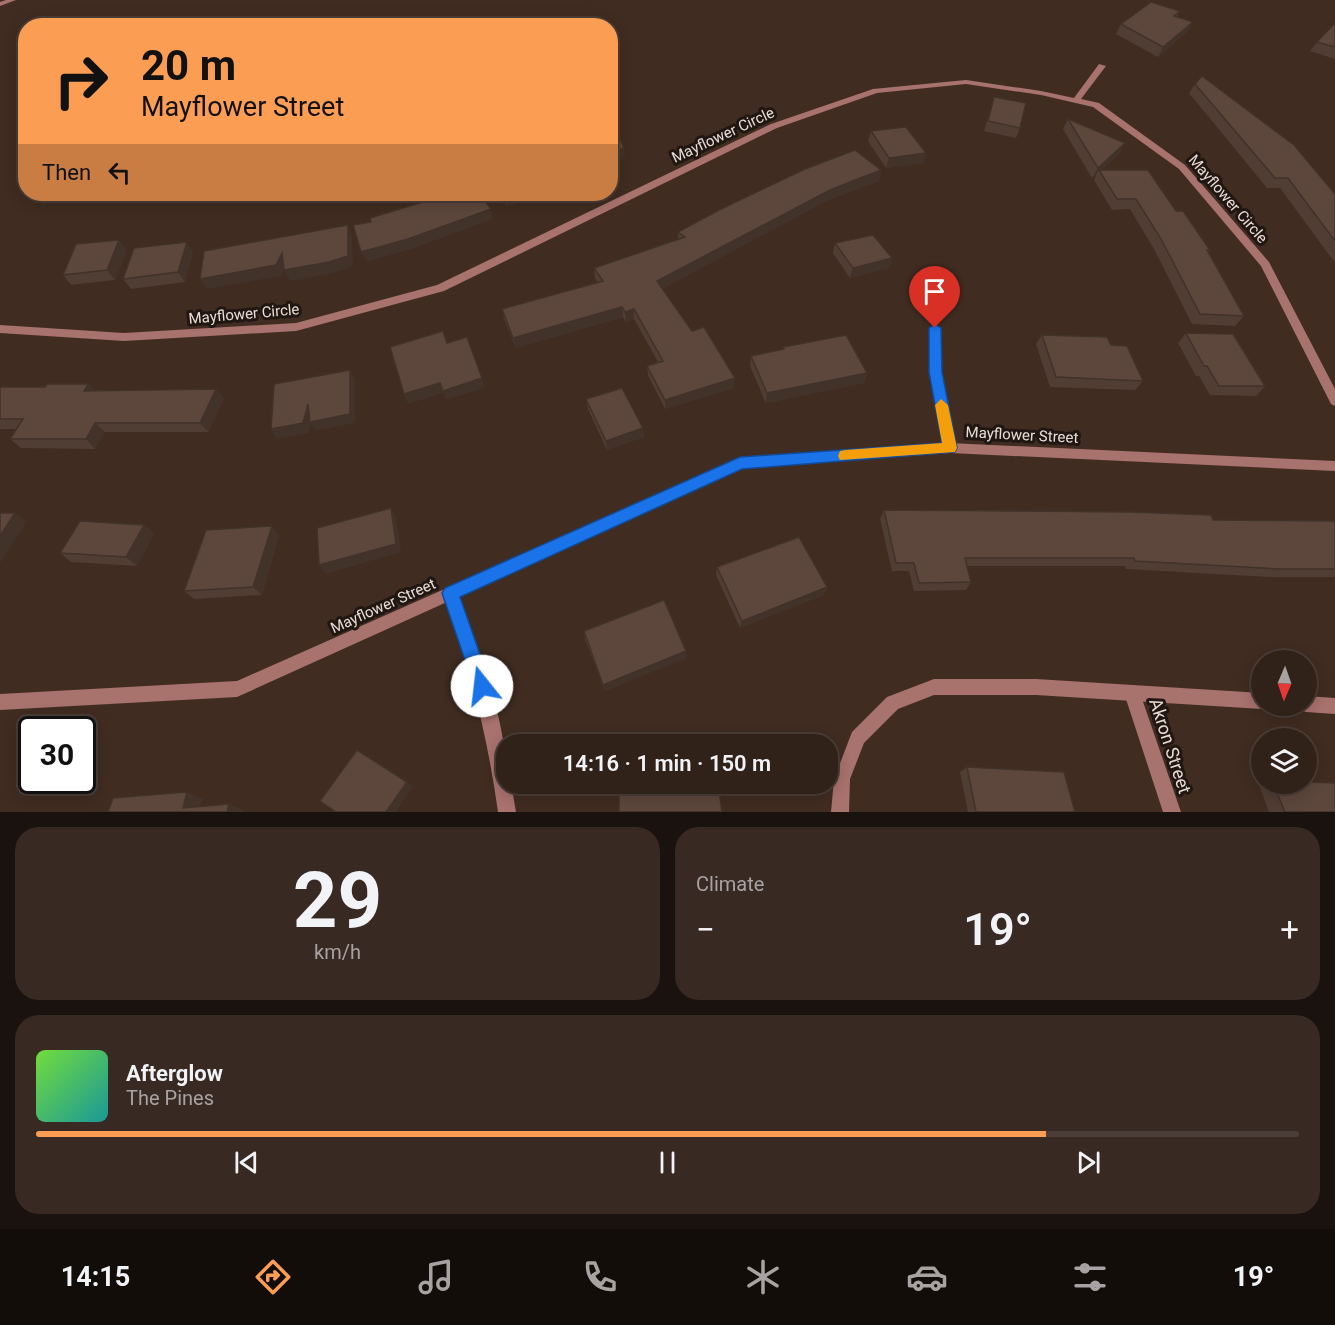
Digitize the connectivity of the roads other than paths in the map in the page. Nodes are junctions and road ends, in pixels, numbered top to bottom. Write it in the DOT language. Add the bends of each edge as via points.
graph roads {
  1 [pos="13,0"];
  2 [pos="0,4"];
  3 [pos="1102,66"];
  4 [pos="1076,101"];
  5 [pos="935,328"];
  6 [pos="0,329"];
  7 [pos="1335,401"];
  8 [pos="950,448"];
  9 [pos="1335,466"];
  10 [pos="451,593"];
  11 [pos="1132,693"];
  12 [pos="1251,700"];
  13 [pos="0,702"];
  14 [pos="1317,705"];
  15 [pos="1335,706"];
  16 [pos="507,812"];
  17 [pos="840,812"];
  18 [pos="1172,812"];
  1 -- 2 [label="street"];
  3 -- 4 [label="street"];
  4 -- 6 [label="street, Mayflower Circle" via="966,82 876,91 774,126 440,288 296,327 124,337"];
  4 -- 7 [label="street, Mayflower Circle" via="1096,105 1182,167 1265,264"];
  5 -- 8 [label="street" via="935,372"];
  8 -- 9 [label="street, Mayflower Street"];
  8 -- 10 [label="street, Mayflower Street" via="740,463"];
  10 -- 13 [label="street, Mayflower Street" via="237,689"];
  10 -- 16 [label="street" via="487,704"];
  11 -- 12 [label="street"];
  11 -- 17 [label="street" via="1036,687 934,687 893,702 858,738 842,779"];
  11 -- 18 [label="street, Akron Street"];
  14 -- 15 [label="street"];
}
